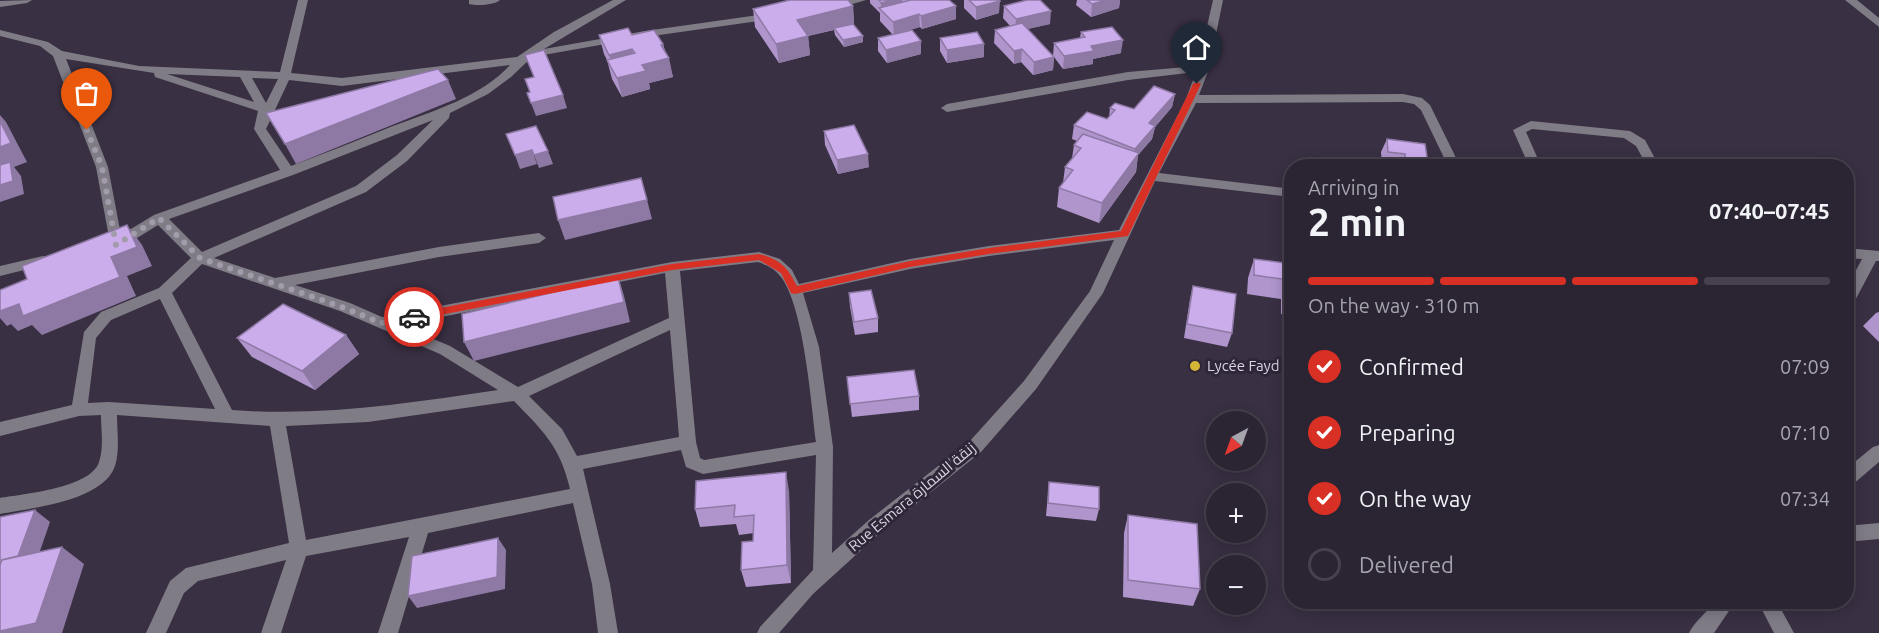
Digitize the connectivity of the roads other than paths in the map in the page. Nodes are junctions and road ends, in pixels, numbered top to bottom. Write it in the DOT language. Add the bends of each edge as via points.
graph roads {
  1 [pos="27,0"];
  2 [pos="303,0"];
  3 [pos="495,0"];
  4 [pos="621,0"];
  5 [pos="861,0"];
  6 [pos="1218,0"];
  7 [pos="1850,0"];
  8 [pos="473,2"];
  9 [pos="0,4"];
  10 [pos="817,10"];
  11 [pos="782,15"];
  12 [pos="1879,24"];
  13 [pos="0,33"];
  14 [pos="58,54"];
  15 [pos="525,57"];
  16 [pos="139,69"];
  17 [pos="1203,69"];
  18 [pos="244,74"];
  19 [pos="285,76"];
  20 [pos="1191,99"];
  21 [pos="454,107"];
  22 [pos="947,108"];
  23 [pos="264,109"];
  24 [pos="260,129"];
  25 [pos="1451,159"];
  26 [pos="1532,159"];
  27 [pos="1649,159"];
  28 [pos="288,172"];
  29 [pos="1150,176"];
  30 [pos="1284,192"];
  31 [pos="159,218"];
  32 [pos="1124,234"];
  33 [pos="539,238"];
  34 [pos="1854,254"];
  35 [pos="1875,256"];
  36 [pos="52,258"];
  37 [pos="200,258"];
  38 [pos="672,267"];
  39 [pos="0,271"];
  40 [pos="274,284"];
  41 [pos="795,290"];
  42 [pos="1854,291"];
  43 [pos="164,292"];
  44 [pos="676,321"];
  45 [pos="381,323"];
  46 [pos="517,394"];
  47 [pos="109,408"];
  48 [pos="80,410"];
  49 [pos="227,416"];
  50 [pos="277,420"];
  51 [pos="0,429"];
  52 [pos="688,442"];
  53 [pos="825,447"];
  54 [pos="1879,452"];
  55 [pos="573,464"];
  56 [pos="1854,473"];
  57 [pos="581,494"];
  58 [pos="0,506"];
  59 [pos="421,528"];
  60 [pos="1879,531"];
  61 [pos="1854,533"];
  62 [pos="299,549"];
  63 [pos="822,573"];
  64 [pos="1721,609"];
  65 [pos="1771,609"];
  66 [pos="156,633"];
  67 [pos="271,633"];
  68 [pos="388,633"];
  69 [pos="608,633"];
  70 [pos="767,633"];
  71 [pos="1699,633"];
  72 [pos="1784,633"];
  1 -- 9 [label="street"];
  2 -- 19 [label="street"];
  3 -- 8 [label="street"];
  4 -- 15 [label="street" via="570,26"];
  5 -- 10 [label="street"];
  6 -- 17 [label="street, Rue Esmara زنقة السمارة"];
  7 -- 12 [label="street"];
  11 -- 15 [label="street" via="645,34"];
  13 -- 14 [label="street" via="44,44"];
  14 -- 16 [label="street"];
  14 -- 31 [label="street" via="102,167 109,247"];
  15 -- 19 [label="street" via="342,82"];
  15 -- 21 [label="street" via="492,86"];
  16 -- 18 [label="street"];
  16 -- 23 [label="street"];
  17 -- 20 [label="street, Rue Esmara زنقة السمارة"];
  17 -- 22 [label="street" via="1128,76"];
  18 -- 19 [label="street"];
  18 -- 23 [label="street"];
  19 -- 24 [label="street"];
  20 -- 25 [label="street" via="1418,101 1426,108"];
  20 -- 29 [label="street, Rue Esmara زنقة السمارة"];
  21 -- 28 [label="street"];
  21 -- 37 [label="street" via="402,158 361,189"];
  23 -- 24 [label="street"];
  24 -- 28 [label="street"];
  26 -- 27 [label="street" via="1519,130 1532,125 1611,131 1637,138"];
  28 -- 31 [label="street"];
  29 -- 30 [label="street"];
  29 -- 32 [label="street, Rue Esmara زنقة السمارة"];
  31 -- 37 [label="street"];
  32 -- 41 [label="street" via="921,262"];
  32 -- 63 [label="street, Rue Esmara زنقة السمارة" via="1096,293 1030,385 975,447"];
  33 -- 40 [label="street" via="439,252"];
  34 -- 35 [label="street"];
  35 -- 42 [label="street"];
  36 -- 39 [label="street"];
  37 -- 40 [label="street"];
  37 -- 43 [label="street"];
  38 -- 41 [label="street" via="759,257 785,270"];
  38 -- 44 [label="street"];
  38 -- 45 [label="street"];
  40 -- 45 [label="street"];
  41 -- 53 [label="street" via="811,347"];
  43 -- 48 [label="street" via="116,310 89,336"];
  43 -- 49 [label="street"];
  44 -- 46 [label="street"];
  44 -- 52 [label="street"];
  45 -- 46 [label="street" via="445,350"];
  46 -- 50 [label="street" via="368,415"];
  46 -- 55 [label="street" via="556,434"];
  47 -- 48 [label="street"];
  47 -- 49 [label="street"];
  47 -- 58 [label="street" via="107,460 102,475 72,490"];
  48 -- 51 [label="street"];
  49 -- 50 [label="street"];
  50 -- 62 [label="street"];
  52 -- 53 [label="street" via="692,462 703,467"];
  52 -- 55 [label="street"];
  53 -- 63 [label="street"];
  54 -- 56 [label="street"];
  55 -- 57 [label="street"];
  57 -- 59 [label="street"];
  57 -- 69 [label="street"];
  59 -- 62 [label="street"];
  59 -- 68 [label="street"];
  60 -- 61 [label="street"];
  62 -- 66 [label="street" via="193,574 177,587"];
  62 -- 67 [label="street"];
  63 -- 70 [label="street, Rue Esmara زنقة السمارة"];
  64 -- 71 [label="street"];
  65 -- 72 [label="street"];
}
